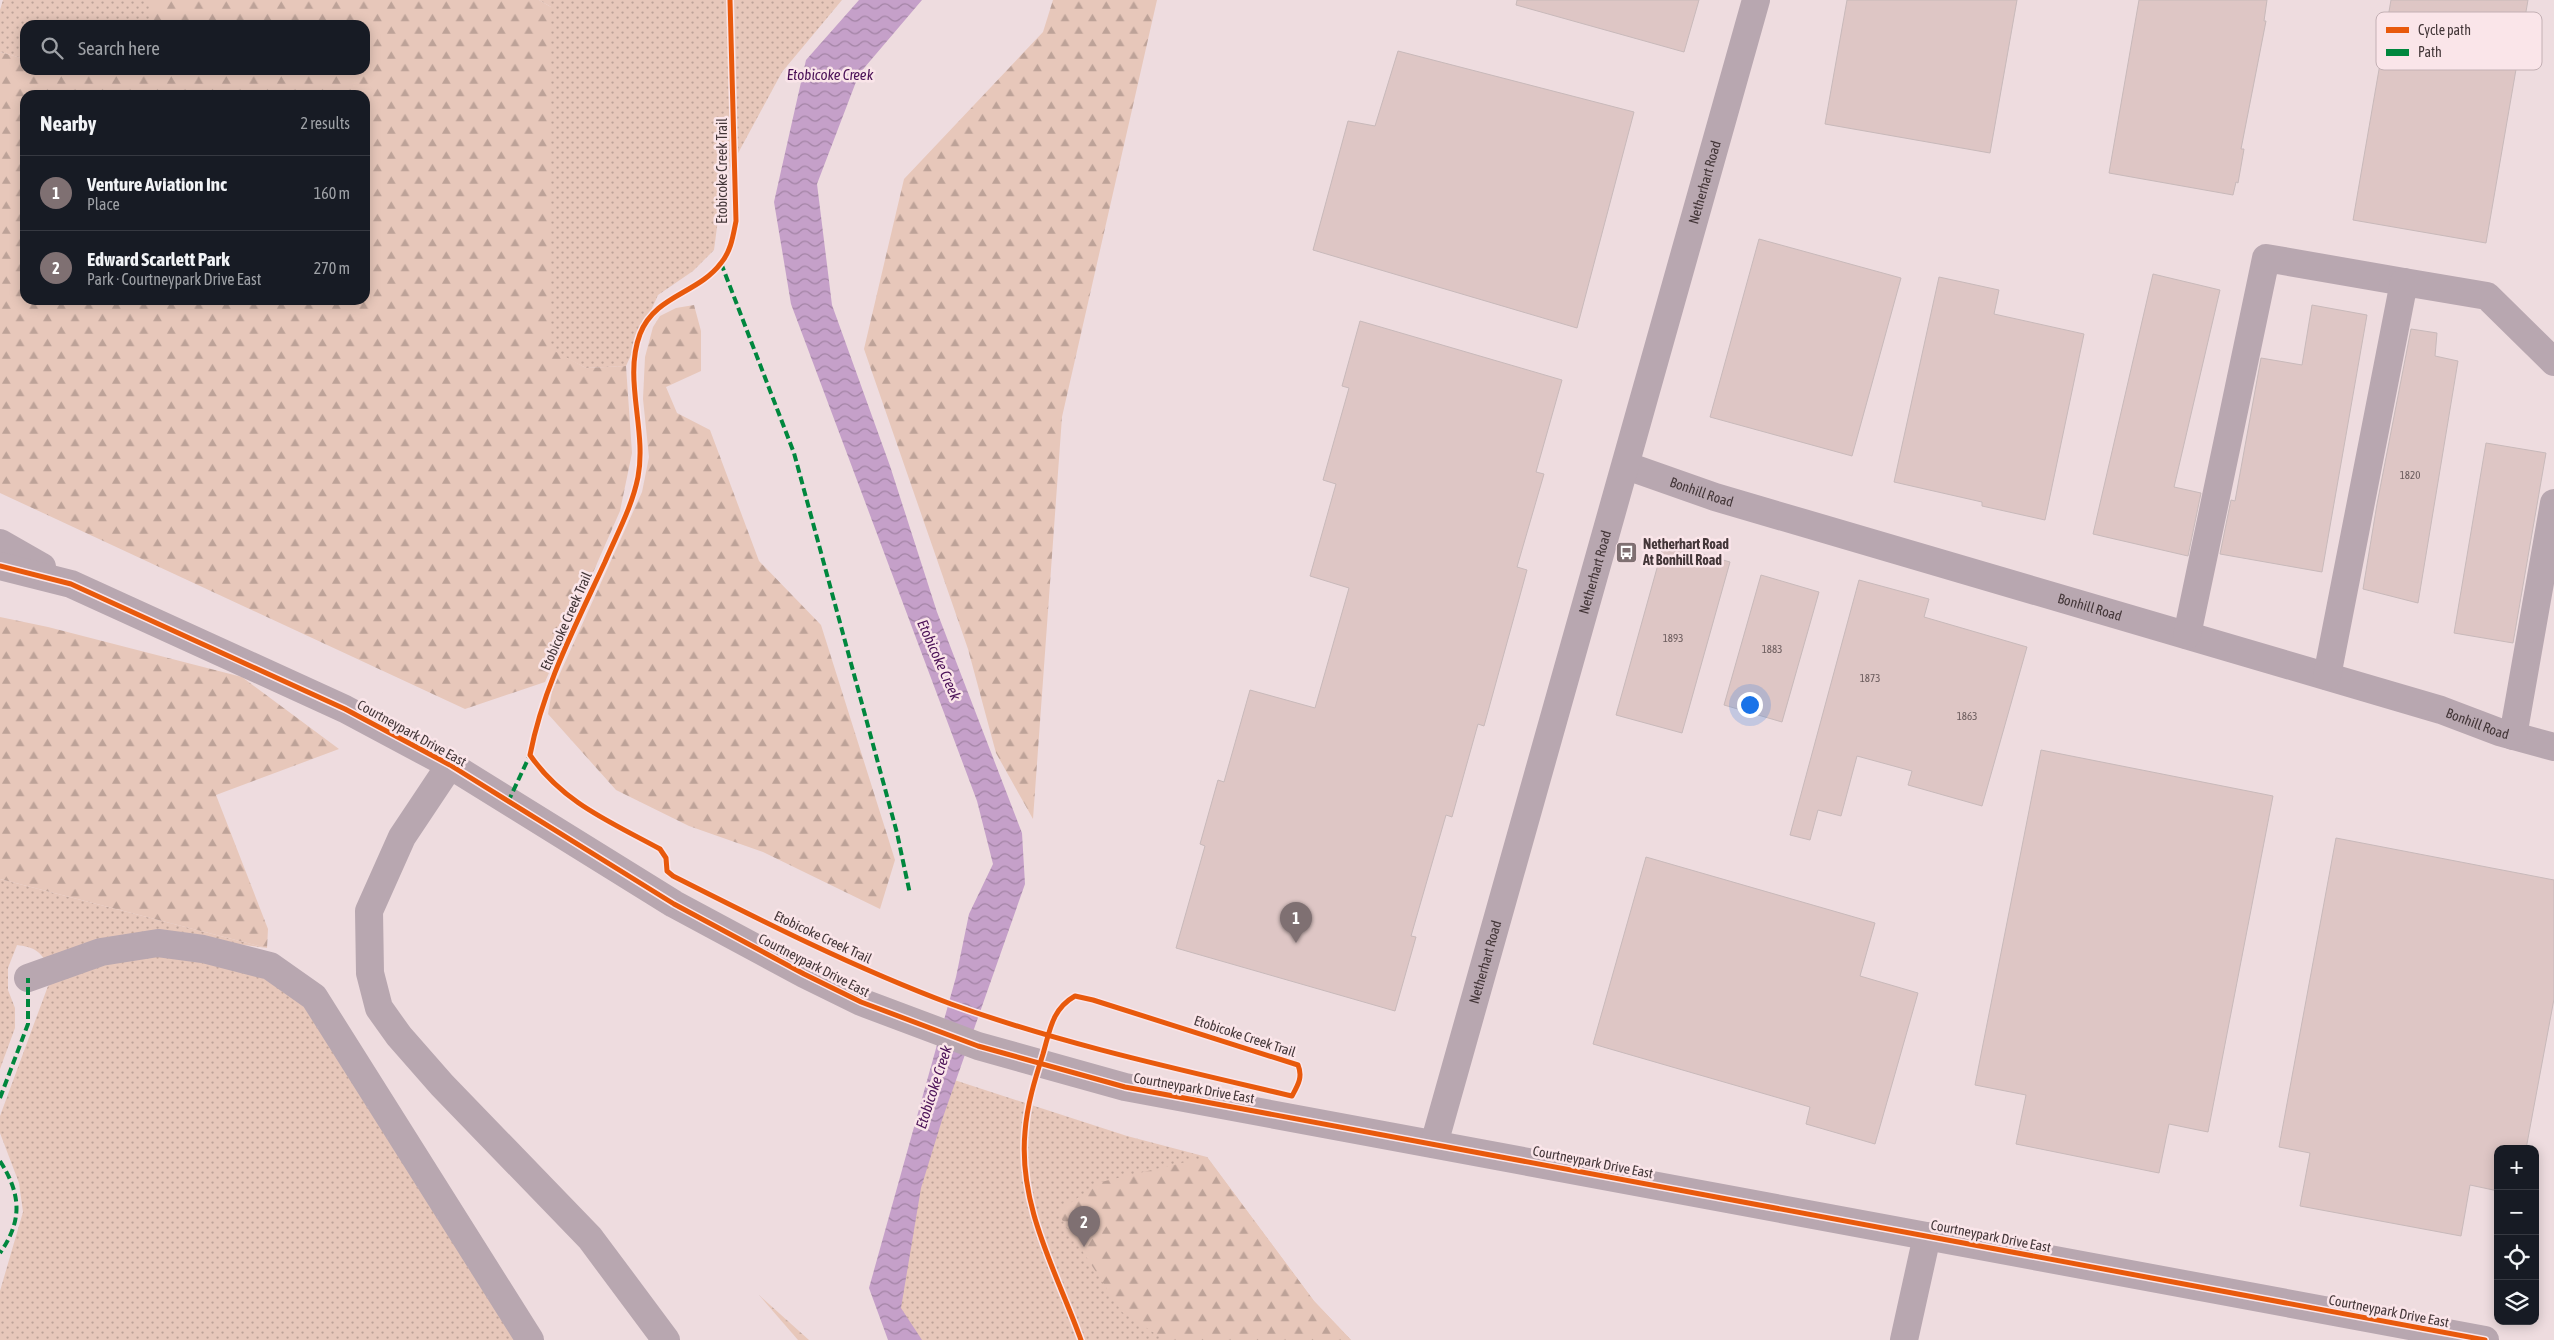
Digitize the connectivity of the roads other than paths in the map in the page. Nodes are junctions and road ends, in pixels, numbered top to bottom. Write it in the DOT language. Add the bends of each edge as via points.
graph roads {
  1 [pos="1756,0"];
  2 [pos="2404,282"];
  3 [pos="2554,362"];
  4 [pos="1627,466"];
  5 [pos="2554,503"];
  6 [pos="0,543"];
  7 [pos="0,566"];
  8 [pos="71,584"];
  9 [pos="2187,636"];
  10 [pos="2327,676"];
  11 [pos="2513,736"];
  12 [pos="2554,747"];
  13 [pos="450,765"];
  14 [pos="28,978"];
  15 [pos="1434,1144"];
  16 [pos="1928,1236"];
  17 [pos="530,1340"];
  18 [pos="666,1340"];
  19 [pos="1904,1340"];
  20 [pos="2485,1340"];
  1 -- 4 [label="street, Netherhart Road"];
  2 -- 3 [label="street" via="2488,296"];
  2 -- 9 [label="street" via="2266,258"];
  2 -- 10 [label="street"];
  4 -- 9 [label="street, Bonhill Road" via="1715,497"];
  4 -- 15 [label="street, Netherhart Road"];
  5 -- 11 [label="street"];
  6 -- 8 [label="street"];
  7 -- 8 [label="street, Courtneypark Drive East"];
  8 -- 13 [label="street, Courtneypark Drive East" via="344,709"];
  9 -- 10 [label="street, Bonhill Road"];
  10 -- 11 [label="street, Bonhill Road"];
  11 -- 12 [label="street, Bonhill Road"];
  13 -- 15 [label="street, Courtneypark Drive East" via="674,904 861,1002 978,1046 1125,1087"];
  13 -- 18 [label="street" via="402,837 369,911 370,973 379,1008 442,1085 590,1238"];
  14 -- 17 [label="street" via="101,952 158,943 203,949 270,966 314,997"];
  15 -- 16 [label="street, Courtneypark Drive East"];
  16 -- 19 [label="street"];
  16 -- 20 [label="street, Courtneypark Drive East"];
}
